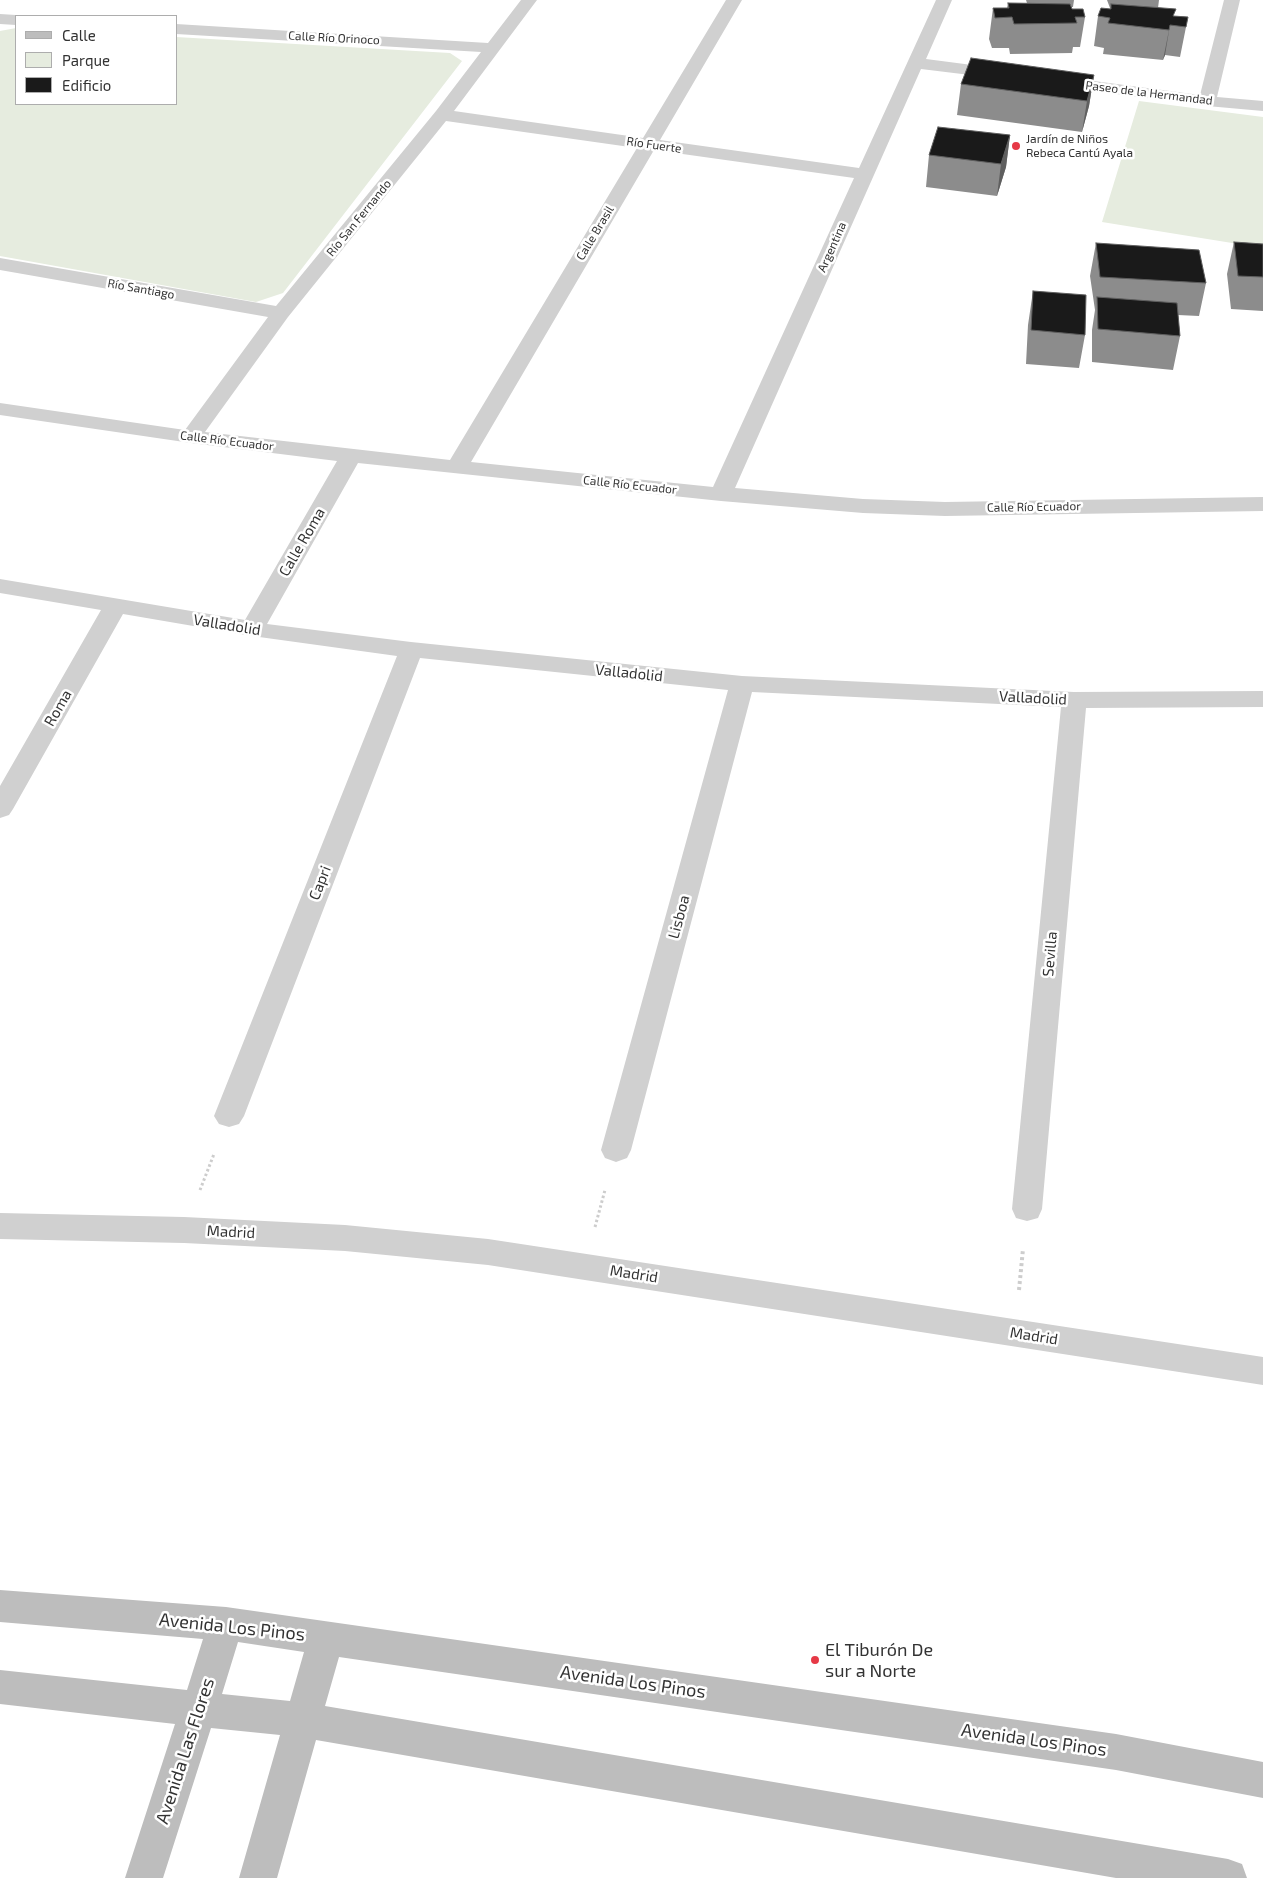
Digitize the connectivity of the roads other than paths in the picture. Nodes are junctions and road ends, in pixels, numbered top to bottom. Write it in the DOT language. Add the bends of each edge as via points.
graph roads {
  1 [pos="529,0"];
  2 [pos="734,0"];
  3 [pos="944,0"];
  4 [pos="1232,0"];
  5 [pos="0,19"];
  6 [pos="15,20"];
  7 [pos="178,29"];
  8 [pos="492,48"];
  9 [pos="915,63"];
  10 [pos="1022,77"];
  11 [pos="1042,79"];
  12 [pos="1207,101"];
  13 [pos="1263,106"];
  14 [pos="442,115"];
  15 [pos="648,144"];
  16 [pos="865,174"];
  17 [pos="0,264"];
  18 [pos="281,313"];
  19 [pos="0,410"];
  20 [pos="191,437"];
  21 [pos="351,456"];
  22 [pos="457,467"];
  23 [pos="721,494"];
  24 [pos="1263,504"];
  25 [pos="0,586"];
  26 [pos="115,607"];
  27 [pos="252,629"];
  28 [pos="411,650"];
  29 [pos="742,684"];
  30 [pos="1263,699"];
  31 [pos="1074,700"];
  32 [pos="0,809"];
  33 [pos="229,1116"];
  34 [pos="616,1150"];
  35 [pos="1027,1209"];
  36 [pos="0,1226"];
  37 [pos="1263,1371"];
  38 [pos="0,1606"];
  39 [pos="226,1624"];
  40 [pos="326,1638"];
  41 [pos="0,1686"];
  42 [pos="198,1708"];
  43 [pos="303,1720"];
  44 [pos="1263,1780"];
  45 [pos="144,1878"];
  46 [pos="258,1878"];
  47 [pos="1228,1878"];
  1 -- 8 [label="street, Río San Fernando"];
  2 -- 15 [label="street, Calle Brasil"];
  3 -- 9 [label="street, Argentina"];
  4 -- 12 [label="street"];
  5 -- 6 [label="street"];
  7 -- 8 [label="street, Calle Río Orinoco"];
  8 -- 14 [label="street, Río San Fernando"];
  9 -- 10 [label="street"];
  9 -- 16 [label="street, Argentina"];
  11 -- 12 [label="street, Paseo de la Hermandad"];
  12 -- 13 [label="street, Paseo de la Hermandad"];
  14 -- 15 [label="street, Río Fuerte"];
  14 -- 18 [label="street, Río San Fernando"];
  15 -- 16 [label="street, Río Fuerte"];
  15 -- 22 [label="street, Calle Brasil"];
  16 -- 23 [label="street, Argentina"];
  17 -- 18 [label="street, Río Santiago"];
  18 -- 20 [label="street, Río San Fernando"];
  19 -- 20 [label="street, Calle Río Ecuador"];
  20 -- 21 [label="street, Calle Río Ecuador"];
  21 -- 22 [label="street, Calle Río Ecuador"];
  21 -- 27 [label="street, Calle Roma"];
  22 -- 23 [label="street, Calle Río Ecuador"];
  23 -- 24 [label="street, Calle Río Ecuador" via="863,506 946,509"];
  25 -- 26 [label="street, Valladolid"];
  26 -- 27 [label="street, Valladolid"];
  26 -- 32 [label="street, Roma"];
  27 -- 28 [label="street, Valladolid"];
  28 -- 29 [label="street, Valladolid"];
  28 -- 33 [label="street, Capri"];
  29 -- 31 [label="street, Valladolid"];
  29 -- 34 [label="street, Lisboa"];
  30 -- 31 [label="street, Valladolid"];
  31 -- 35 [label="street, Sevilla"];
  36 -- 37 [label="street, Madrid" via="345,1238 488,1252"];
  38 -- 39 [label="street, Avenida Los Pinos"];
  39 -- 40 [label="street, Avenida Los Pinos"];
  39 -- 42 [label="street, Avenida Las Flores"];
  40 -- 43 [label="street"];
  40 -- 44 [label="street, Avenida Los Pinos" via="1106,1751"];
  41 -- 42 [label="street"];
  42 -- 43 [label="street"];
  42 -- 45 [label="street, Avenida Las Flores"];
  43 -- 46 [label="street"];
  43 -- 47 [label="street"];
}
